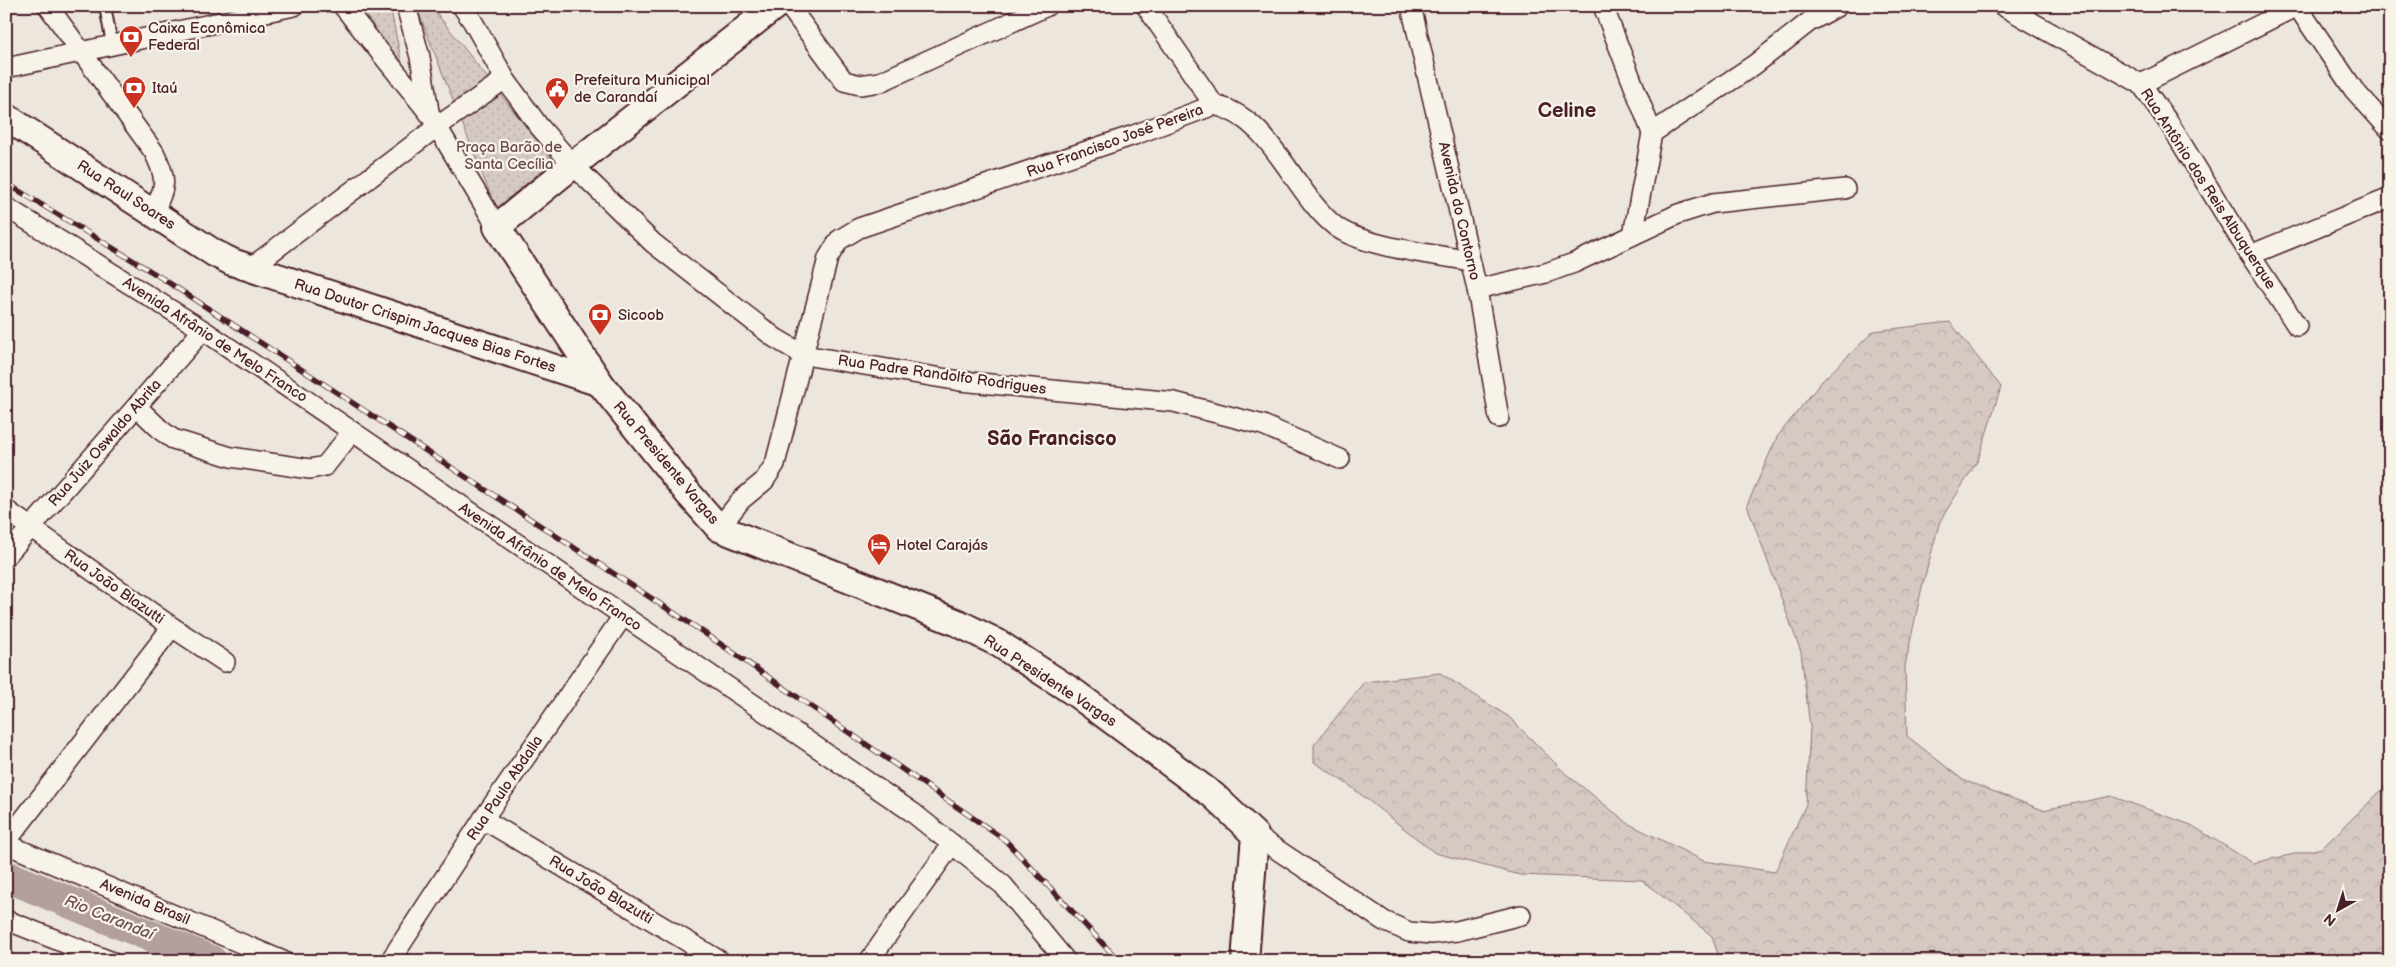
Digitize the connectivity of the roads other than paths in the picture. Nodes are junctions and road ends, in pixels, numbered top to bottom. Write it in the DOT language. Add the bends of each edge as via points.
graph roads {
  1 [pos="48,6"];
  2 [pos="105,6"];
  3 [pos="294,6"];
  4 [pos="343,6"];
  5 [pos="406,6"];
  6 [pos="462,6"];
  7 [pos="775,6"];
  8 [pos="789,6"];
  9 [pos="1047,6"];
  10 [pos="1146,6"];
  11 [pos="1411,6"];
  12 [pos="1603,6"];
  13 [pos="1838,6"];
  14 [pos="2003,6"];
  15 [pos="2297,6"];
  16 [pos="112,44"];
  17 [pos="79,51"];
  18 [pos="6,68"];
  19 [pos="505,79"];
  20 [pos="2141,84"];
  21 [pos="1214,105"];
  22 [pos="6,117"];
  23 [pos="433,119"];
  24 [pos="2390,130"];
  25 [pos="1652,133"];
  26 [pos="574,164"];
  27 [pos="1845,189"];
  28 [pos="2390,198"];
  29 [pos="6,207"];
  30 [pos="153,213"];
  31 [pos="497,228"];
  32 [pos="1633,235"];
  33 [pos="2250,256"];
  34 [pos="1470,261"];
  35 [pos="250,269"];
  36 [pos="1477,289"];
  37 [pos="2297,326"];
  38 [pos="203,330"];
  39 [pos="804,355"];
  40 [pos="600,383"];
  41 [pos="137,407"];
  42 [pos="1499,418"];
  43 [pos="352,432"];
  44 [pos="1340,459"];
  45 [pos="6,510"];
  46 [pos="29,528"];
  47 [pos="719,528"];
  48 [pos="6,556"];
  49 [pos="623,616"];
  50 [pos="172,627"];
  51 [pos="225,662"];
  52 [pos="483,819"];
  53 [pos="1255,836"];
  54 [pos="6,843"];
  55 [pos="952,844"];
  56 [pos="1521,915"];
  57 [pos="6,920"];
  58 [pos="110,961"];
  59 [pos="284,961"];
  60 [pos="390,961"];
  61 [pos="720,961"];
  62 [pos="869,961"];
  63 [pos="1066,961"];
  64 [pos="1245,961"];
  1 -- 17 [label="street"];
  2 -- 16 [label="lane"];
  3 -- 16 [label="street"];
  4 -- 23 [label="street"];
  5 -- 23 [label="street"];
  6 -- 19 [label="street"];
  7 -- 26 [label="main road"];
  8 -- 9 [label="street" via="844,81 860,85 880,82"];
  10 -- 21 [label="street"];
  11 -- 34 [label="street, Avenida do Contorno"];
  12 -- 25 [label="street"];
  13 -- 25 [label="street" via="1809,22 1754,65"];
  14 -- 20 [label="street, Rua Antônio dos Reis Albuquerque"];
  15 -- 20 [label="street"];
  15 -- 24 [label="street" via="2354,90"];
  16 -- 17 [label="street"];
  17 -- 18 [label="street"];
  17 -- 30 [label="street" via="142,135 164,173 163,193"];
  19 -- 23 [label="street"];
  19 -- 26 [label="street" via="538,125"];
  20 -- 33 [label="street, Rua Antônio dos Reis Albuquerque" via="2184,147"];
  21 -- 34 [label="street, Rua Francisco José Pereira" via="1245,118 1336,227 1388,246"];
  21 -- 39 [label="street, Rua Francisco José Pereira" via="1107,145 859,228 839,240 828,258"];
  22 -- 30 [label="main road, Rua Raul Soares"];
  23 -- 31 [label="street"];
  23 -- 35 [label="street"];
  25 -- 32 [label="street"];
  26 -- 31 [label="main road"];
  26 -- 39 [label="street, Rua Padre Randolfo Rodrigues" via="653,243 775,338"];
  27 -- 32 [label="street" via="1713,203 1678,214"];
  28 -- 33 [label="street"];
  29 -- 38 [label="street, Avenida Afrânio de Melo Franco"];
  30 -- 35 [label="main road, Rua Raul Soares" via="214,253"];
  31 -- 40 [label="main road, Rua Presidente Vargas"];
  32 -- 36 [label="street" via="1574,263"];
  33 -- 37 [label="street, Rua Antônio dos Reis Albuquerque"];
  34 -- 36 [label="street, Avenida do Contorno"];
  35 -- 40 [label="main road, Rua Doutor Crispim Jacques Bias Fortes"];
  36 -- 42 [label="street, Avenida do Contorno"];
  38 -- 41 [label="street, Rua Juiz Oswaldo Abrita"];
  38 -- 43 [label="street, Avenida Afrânio de Melo Franco"];
  39 -- 44 [label="street, Rua Padre Randolfo Rodrigues" via="960,381 1174,402 1262,425"];
  39 -- 47 [label="street, Rua Francisco José Pereira" via="775,464 764,481 741,500"];
  40 -- 47 [label="main road, Rua Presidente Vargas"];
  41 -- 43 [label="street" via="173,439 231,458 310,469 325,466"];
  41 -- 46 [label="street, Rua Juiz Oswaldo Abrita"];
  43 -- 49 [label="street, Avenida Afrânio de Melo Franco"];
  45 -- 46 [label="street, Rua João Blazutti"];
  46 -- 48 [label="street, Rua Juiz Oswaldo Abrita"];
  46 -- 50 [label="street, Rua João Blazutti"];
  47 -- 53 [label="main road, Rua Presidente Vargas" via="958,623 998,643 1075,693 1214,796"];
  49 -- 52 [label="street, Rua Paulo Abdalla"];
  49 -- 55 [label="street, Avenida Afrânio de Melo Franco" via="912,812"];
  50 -- 51 [label="street, Rua João Blazutti"];
  50 -- 54 [label="street"];
  52 -- 60 [label="street, Rua Paulo Abdalla"];
  52 -- 61 [label="street, Rua João Blazutti"];
  53 -- 56 [label="street, Rua Presidente Vargas" via="1384,921 1409,932 1457,931"];
  53 -- 64 [label="main road"];
  54 -- 59 [label="street, Avenida Brasil"];
  55 -- 62 [label="street"];
  55 -- 63 [label="street, Avenida Afrânio de Melo Franco" via="1003,885"];
  57 -- 58 [label="street"];
}
